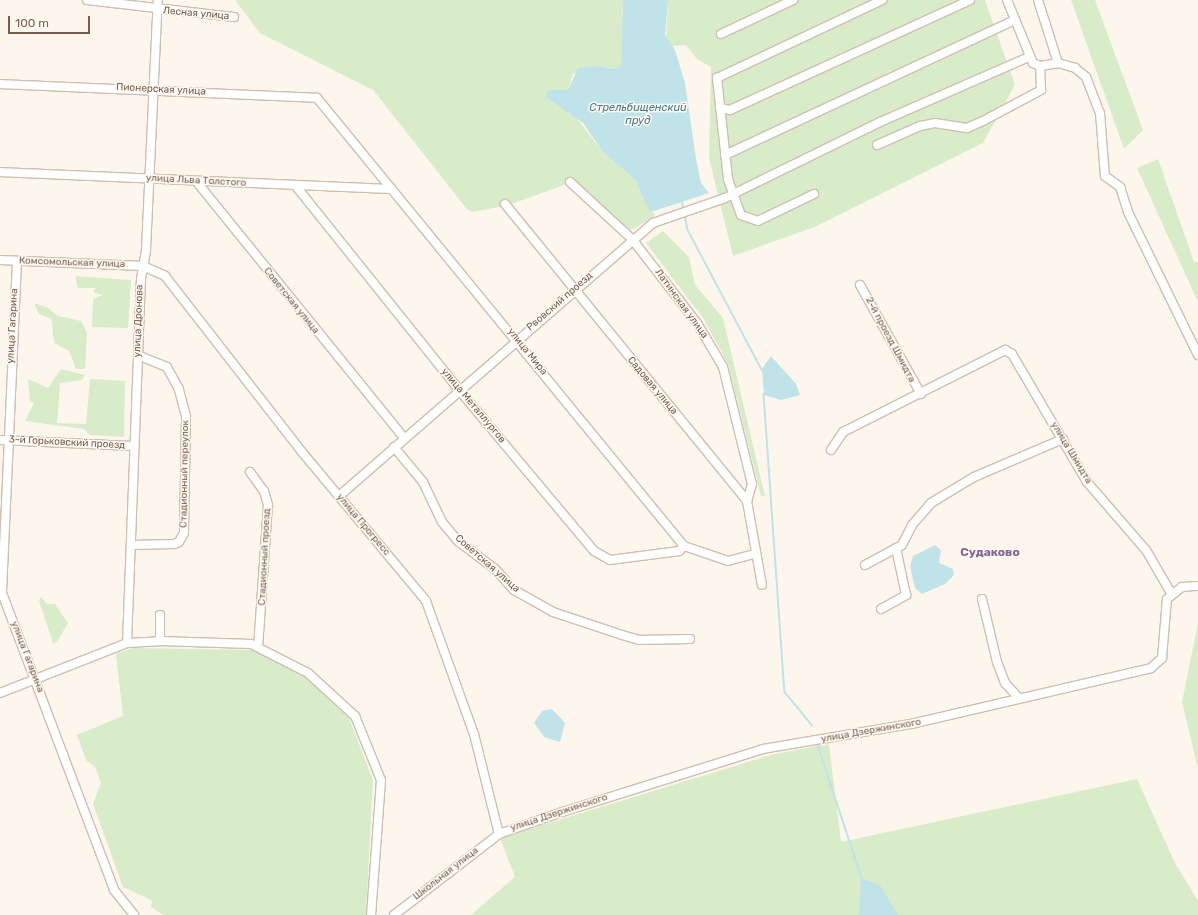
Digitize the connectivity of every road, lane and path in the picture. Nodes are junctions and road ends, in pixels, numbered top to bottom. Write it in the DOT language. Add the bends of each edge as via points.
graph roads {
  1 [pos="86,0"];
  2 [pos="158,0"];
  3 [pos="793,0"];
  4 [pos="882,0"];
  5 [pos="970,0"];
  6 [pos="1007,0"];
  7 [pos="1038,0"];
  8 [pos="157,10"];
  9 [pos="234,17"];
  10 [pos="1015,20"];
  11 [pos="721,34"];
  12 [pos="1029,58"];
  13 [pos="1058,63"];
  14 [pos="1040,66"];
  15 [pos="0,84"];
  16 [pos="154,91"];
  17 [pos="322,101"];
  18 [pos="720,108"];
  19 [pos="877,145"];
  20 [pos="725,155"];
  21 [pos="0,172"];
  22 [pos="150,179"];
  23 [pos="196,181"];
  24 [pos="570,182"];
  25 [pos="295,185"];
  26 [pos="392,189"];
  27 [pos="814,194"];
  28 [pos="728,196"];
  29 [pos="505,204"];
  30 [pos="632,239"];
  31 [pos="0,260"];
  32 [pos="17,261"];
  33 [pos="143,266"];
  34 [pos="860,285"];
  35 [pos="574,291"];
  36 [pos="517,339"];
  37 [pos="138,355"];
  38 [pos="1198,356"];
  39 [pos="459,390"];
  40 [pos="921,394"];
  41 [pos="404,438"];
  42 [pos="1063,439"];
  43 [pos="4,440"];
  44 [pos="134,446"];
  45 [pos="394,447"];
  46 [pos="832,450"];
  47 [pos="250,472"];
  48 [pos="339,496"];
  49 [pos="747,501"];
  50 [pos="131,544"];
  51 [pos="684,546"];
  52 [pos="896,548"];
  53 [pos="755,554"];
  54 [pos="865,565"];
  55 [pos="762,585"];
  56 [pos="1198,586"];
  57 [pos="1171,593"];
  58 [pos="982,599"];
  59 [pos="881,608"];
  60 [pos="160,615"];
  61 [pos="690,639"];
  62 [pos="160,641"];
  63 [pos="127,643"];
  64 [pos="258,647"];
  65 [pos="35,679"];
  66 [pos="0,693"];
  67 [pos="1019,698"];
  68 [pos="499,834"];
  69 [pos="134,915"];
  70 [pos="370,915"];
  71 [pos="394,915"];
  1 -- 8 [label="street, Лесная улица"];
  2 -- 8 [label="street, улица Дронова"];
  3 -- 11 [label="street"];
  4 -- 18 [label="street" via="717,78"];
  5 -- 18 [label="street" via="730,110"];
  6 -- 10 [label="street"];
  7 -- 13 [label="street"];
  8 -- 9 [label="street, Лесная улица"];
  8 -- 16 [label="street, улица Дронова"];
  10 -- 12 [label="street"];
  10 -- 20 [label="street"];
  12 -- 14 [label="street"];
  12 -- 28 [label="street, Рвовский проезд" via="880,122"];
  13 -- 14 [label="street"];
  13 -- 38 [label="street" via="1075,68 1086,77 1100,113 1105,176 1120,187 1128,212"];
  14 -- 19 [label="street" via="1041,90 983,121 967,128 935,123 920,126"];
  15 -- 16 [label="street, Пионерская улица"];
  16 -- 17 [label="street, Пионерская улица"];
  16 -- 22 [label="street, улица Дронова"];
  17 -- 26 [label="street, улица Мира"];
  18 -- 20 [label="street"];
  20 -- 28 [label="street"];
  21 -- 22 [label="street, улица Льва Толстого"];
  22 -- 23 [label="street, улица Льва Толстого"];
  22 -- 33 [label="street, улица Дронова"];
  23 -- 25 [label="street, улица Льва Толстого"];
  23 -- 41 [label="street, Советская улица"];
  24 -- 30 [label="street, Латинская улица"];
  25 -- 26 [label="street, улица Льва Толстого"];
  25 -- 39 [label="street, улица Металлургов"];
  26 -- 36 [label="street, улица Мира"];
  27 -- 28 [label="street" via="758,221 741,215"];
  28 -- 30 [label="street, Рвовский проезд" via="653,222"];
  29 -- 35 [label="street, Садовая улица"];
  30 -- 35 [label="street, Рвовский проезд"];
  30 -- 49 [label="street, Латинская улица" via="697,323 723,367 752,484"];
  31 -- 32 [label="street, Комсомольская улица"];
  32 -- 33 [label="street, Комсомольская улица"];
  32 -- 43 [label="street, улица Гагарина"];
  33 -- 37 [label="street, улица Дронова"];
  33 -- 48 [label="street, улица Прогресс" via="165,276"];
  34 -- 40 [label="street, 2-й проезд Шмидта"];
  35 -- 36 [label="street, Рвовский проезд"];
  35 -- 49 [label="street, Садовая улица"];
  36 -- 39 [label="street, Рвовский проезд"];
  36 -- 51 [label="street, улица Мира"];
  37 -- 44 [label="street, улица Дронова"];
  37 -- 50 [label="street, Стадионный переулок" via="167,367 179,389 186,416 184,533 179,542 174,544"];
  39 -- 41 [label="street, Рвовский проезд"];
  39 -- 51 [label="street, улица Металлургов" via="594,551 610,560 679,551"];
  40 -- 42 [label="street, улица Шмидта" via="1005,350 1012,354"];
  40 -- 46 [label="street" via="843,432"];
  41 -- 45 [label="street, Рвовский проезд"];
  42 -- 52 [label="street" via="974,477 931,503 912,526 902,545"];
  42 -- 57 [label="street, улица Шмидта" via="1087,482 1146,550"];
  43 -- 44 [label="street, 3-й Горьковский проезд"];
  43 -- 65 [label="street, улица Гагарина" via="2,593"];
  44 -- 50 [label="street, улица Дронова"];
  45 -- 48 [label="street, Рвовский проезд"];
  45 -- 61 [label="street, Советская улица" via="423,482 442,522 459,542 495,569 514,590 553,612 628,637"];
  47 -- 64 [label="street, Стадионный проезд" via="264,491 268,504"];
  48 -- 68 [label="street, улица Прогресс" via="426,601 474,734"];
  49 -- 53 [label="street"];
  50 -- 63 [label="street, улица Дронова"];
  51 -- 53 [label="street" via="728,561"];
  52 -- 54 [label="street"];
  52 -- 59 [label="street" via="906,595"];
  53 -- 55 [label="street"];
  56 -- 57 [label="street" via="1186,586"];
  57 -- 67 [label="street, улица Дзержинского" via="1164,607 1162,658 1158,666"];
  58 -- 67 [label="street" via="997,662 1006,683"];
  60 -- 62 [label="street"];
  62 -- 63 [label="street"];
  62 -- 64 [label="street"];
  63 -- 65 [label="street"];
  64 -- 70 [label="street" via="308,673 331,693 355,716 369,749 381,780"];
  65 -- 66 [label="street"];
  65 -- 69 [label="street, улица Гагарина" via="114,890"];
  67 -- 68 [label="street, улица Дзержинского" via="911,724 763,749"];
  68 -- 71 [label="street, Школьная улица"];
}
